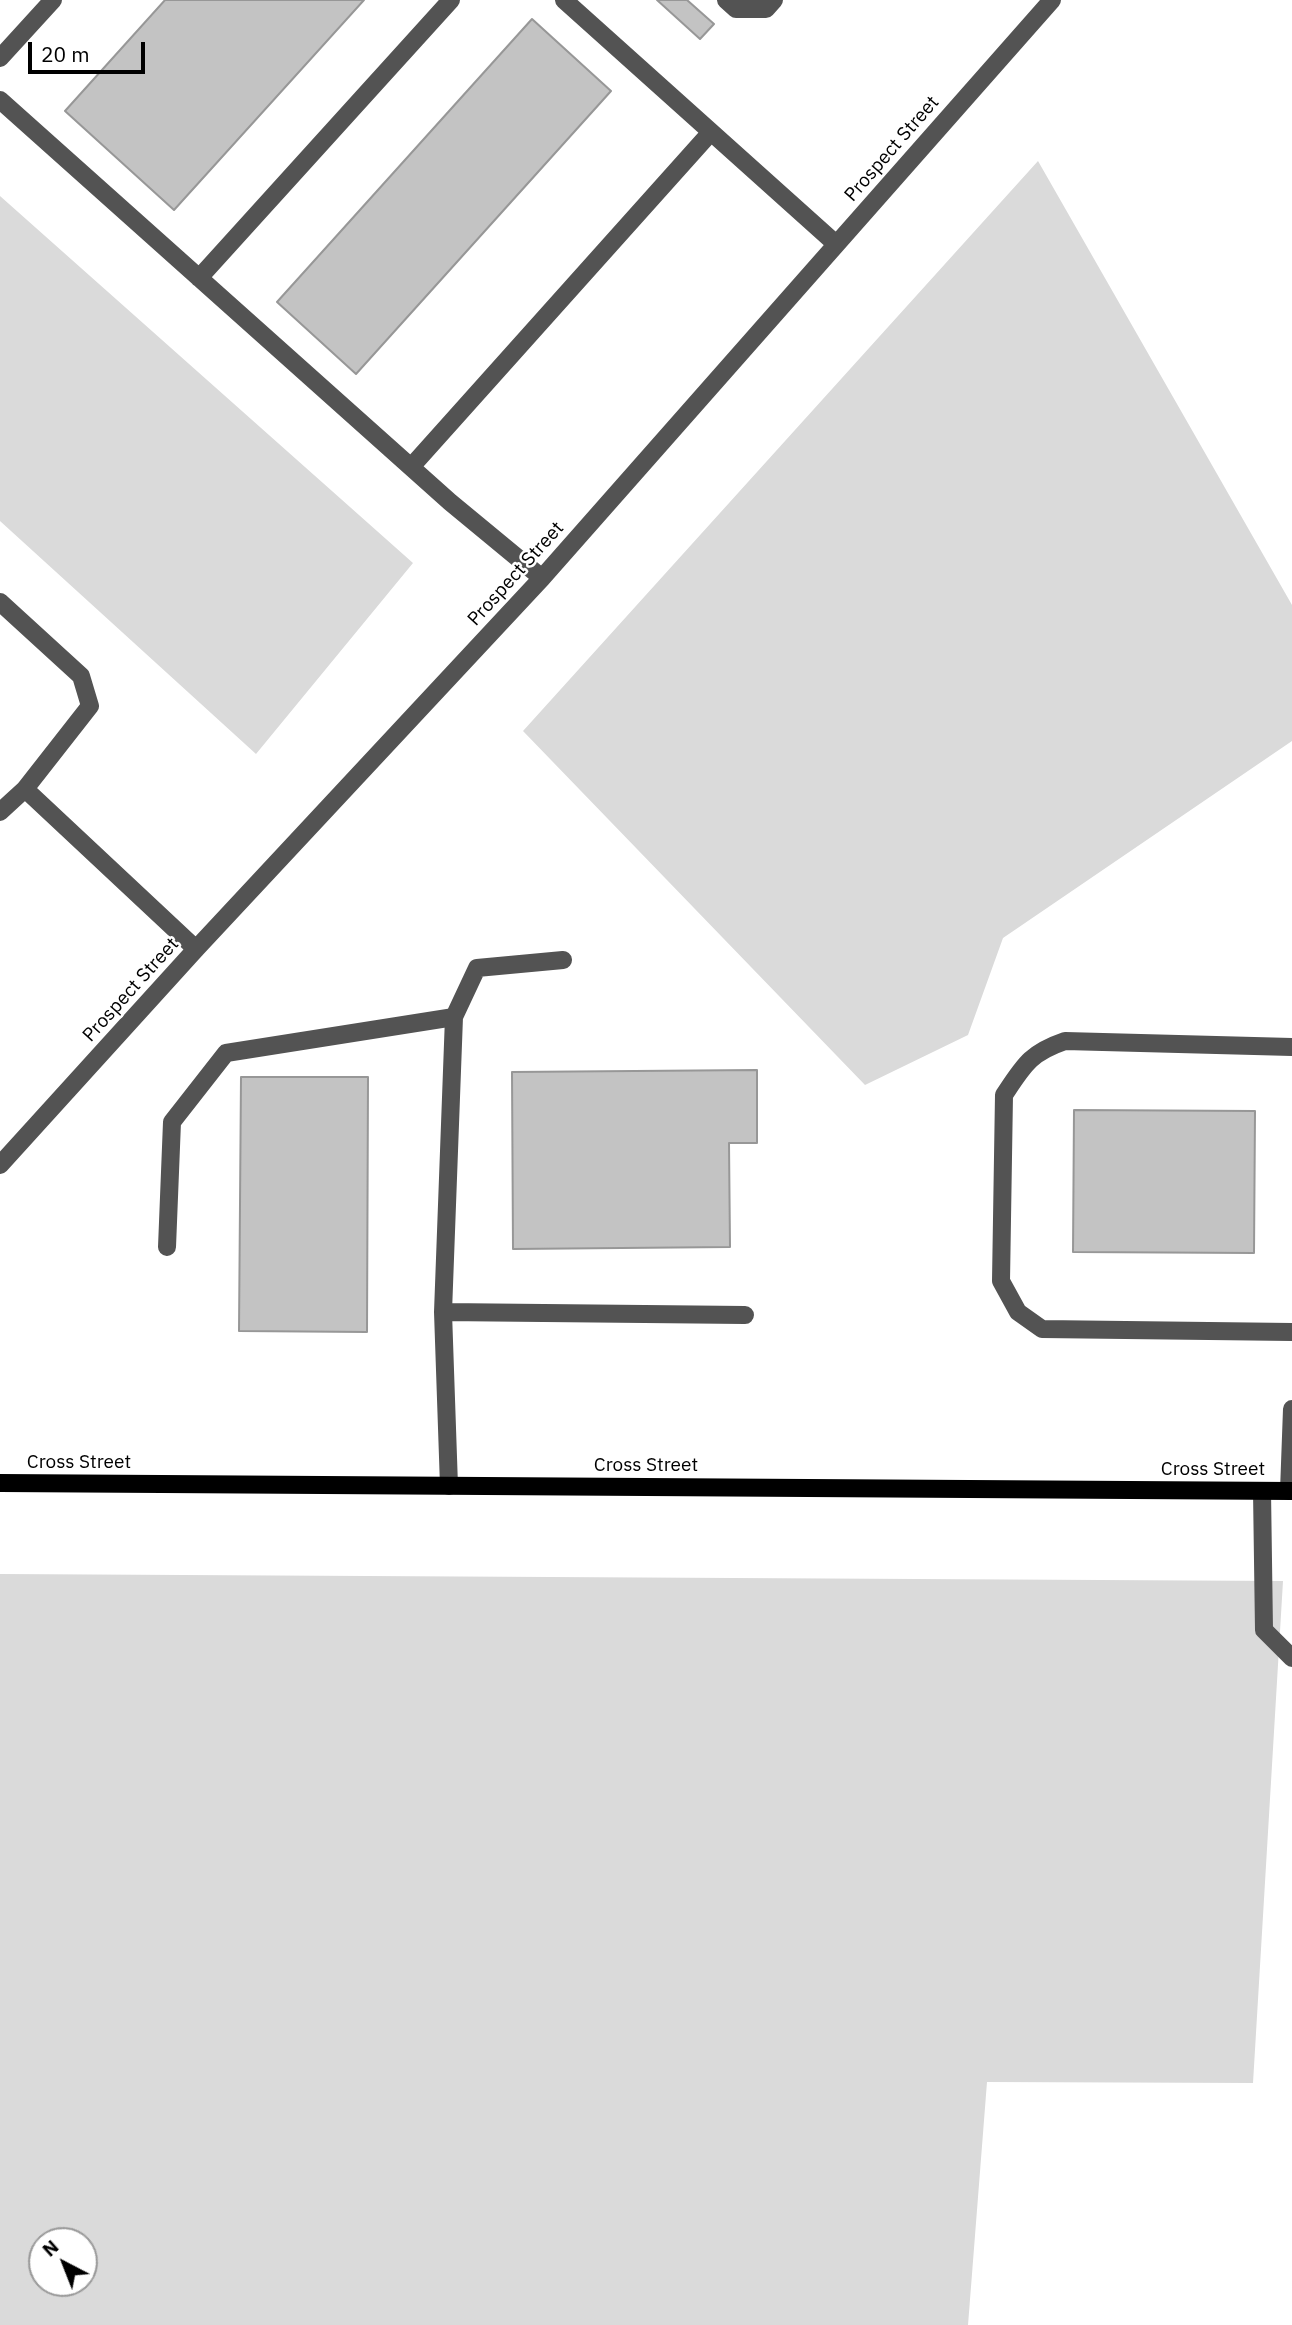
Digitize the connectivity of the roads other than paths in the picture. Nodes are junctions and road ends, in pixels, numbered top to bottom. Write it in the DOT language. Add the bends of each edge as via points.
graph roads {
  1 [pos="53,0"];
  2 [pos="451,0"];
  3 [pos="564,0"];
  4 [pos="726,0"];
  5 [pos="774,0"];
  6 [pos="1052,0"];
  7 [pos="0,58"];
  8 [pos="0,100"];
  9 [pos="711,132"];
  10 [pos="836,244"];
  11 [pos="199,278"];
  12 [pos="411,467"];
  13 [pos="542,578"];
  14 [pos="0,602"];
  15 [pos="25,789"];
  16 [pos="0,812"];
  17 [pos="196,949"];
  18 [pos="563,960"];
  19 [pos="454,1017"];
  20 [pos="1292,1048"];
  21 [pos="0,1165"];
  22 [pos="167,1248"];
  23 [pos="443,1312"];
  24 [pos="745,1315"];
  25 [pos="1292,1332"];
  26 [pos="1292,1409"];
  27 [pos="0,1483"];
  28 [pos="449,1486"];
  29 [pos="1262,1491"];
  30 [pos="1291,1491"];
  31 [pos="1292,1658"];
  1 -- 7 [label="street"];
  2 -- 11 [label="street"];
  3 -- 9 [label="street"];
  4 -- 5 [label="street" via="736,9 766,9"];
  6 -- 10 [label="street, Prospect Street"];
  8 -- 11 [label="street"];
  9 -- 10 [label="street"];
  9 -- 12 [label="street"];
  10 -- 13 [label="street, Prospect Street"];
  11 -- 12 [label="street"];
  12 -- 13 [label="street"];
  13 -- 17 [label="street, Prospect Street"];
  14 -- 15 [label="street" via="81,676 90,706"];
  15 -- 16 [label="street"];
  15 -- 17 [label="street"];
  17 -- 21 [label="street, Prospect Street"];
  18 -- 19 [label="street" via="477,968"];
  19 -- 22 [label="street" via="226,1054 172,1122"];
  19 -- 23 [label="street"];
  20 -- 25 [label="street" via="1065,1041 1041,1049 1004,1095 1001,1281 1018,1312 1042,1329"];
  23 -- 24 [label="street"];
  23 -- 28 [label="street"];
  26 -- 30 [label="street"];
  27 -- 28 [label="main road, Cross Street"];
  28 -- 29 [label="main road, Cross Street"];
  29 -- 30 [label="main road, Cross Street"];
  29 -- 31 [label="street" via="1264,1630"];
}
